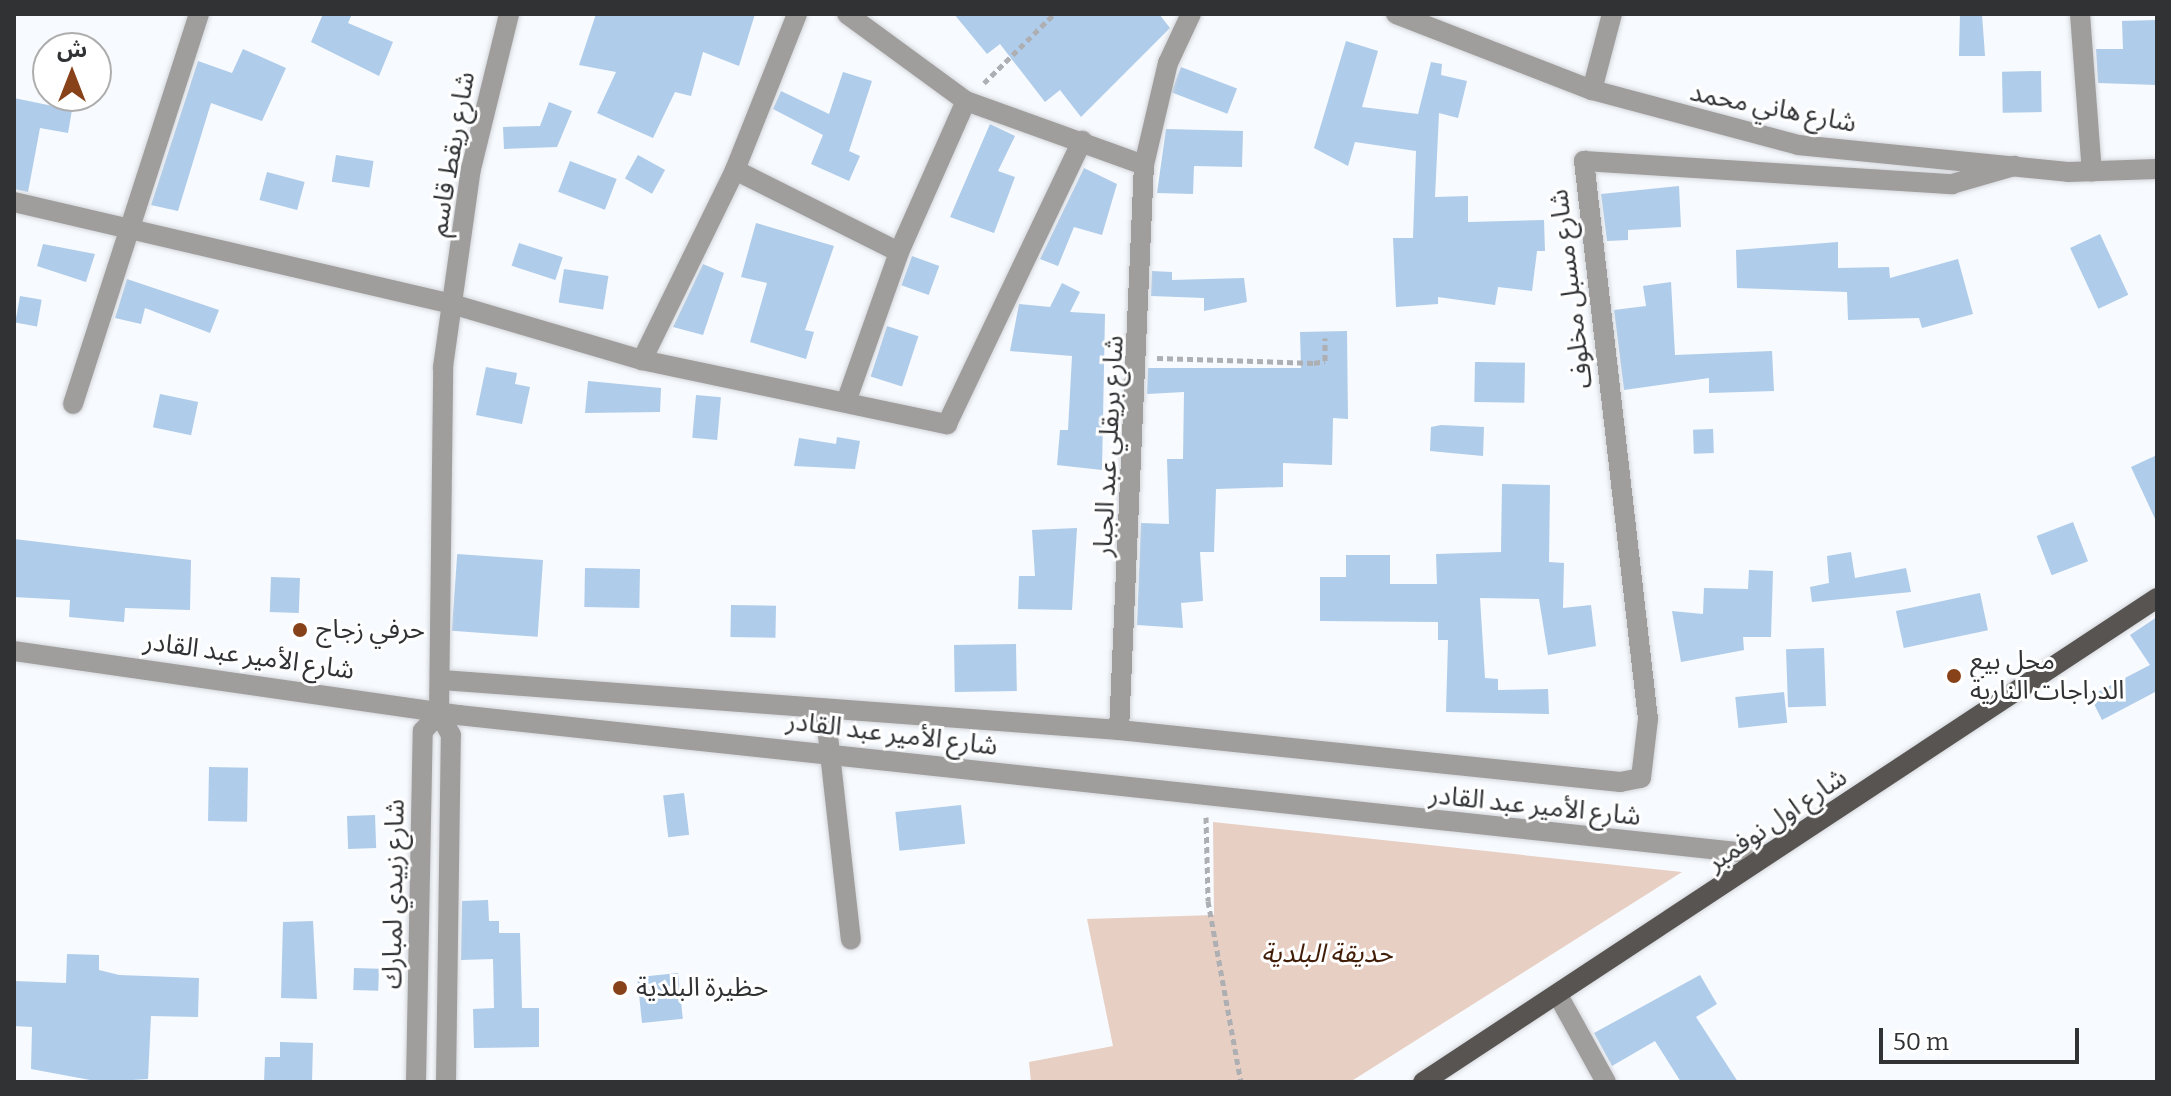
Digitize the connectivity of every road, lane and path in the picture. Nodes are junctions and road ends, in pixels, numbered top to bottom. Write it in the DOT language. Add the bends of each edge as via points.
graph roads {
  1 [pos="199,14"];
  2 [pos="509,14"];
  3 [pos="797,14"];
  4 [pos="847,14"];
  5 [pos="1054,14"];
  6 [pos="1191,14"];
  7 [pos="1396,14"];
  8 [pos="1612,14"];
  9 [pos="2080,14"];
  10 [pos="1592,90"];
  11 [pos="966,101"];
  12 [pos="1082,141"];
  13 [pos="1144,165"];
  14 [pos="2014,166"];
  15 [pos="2157,169"];
  16 [pos="735,170"];
  17 [pos="2092,172"];
  18 [pos="14,202"];
  19 [pos="130,228"];
  20 [pos="899,252"];
  21 [pos="455,305"];
  22 [pos="1325,338"];
  23 [pos="1140,357"];
  24 [pos="642,360"];
  25 [pos="846,402"];
  26 [pos="73,404"];
  27 [pos="2157,598"];
  28 [pos="14,651"];
  29 [pos="442,680"];
  30 [pos="825,709"];
  31 [pos="439,713"];
  32 [pos="1119,730"];
  33 [pos="829,751"];
  34 [pos="1641,778"];
  35 [pos="1205,800"];
  36 [pos="1765,855"];
  37 [pos="851,940"];
  38 [pos="1559,997"];
  39 [pos="416,1082"];
  40 [pos="446,1082"];
  41 [pos="1241,1082"];
  42 [pos="1423,1082"];
  43 [pos="1606,1082"];
  1 -- 19 [label="street"];
  2 -- 21 [label="street, شارع ريقط قاسم" via="471,169"];
  3 -- 16 [label="street"];
  4 -- 11 [label="street"];
  5 -- 11 [label="path"];
  6 -- 13 [label="street, شارع بريقلي عبد الجبار" via="1168,63"];
  7 -- 10 [label="street, شارع هاني محمد"];
  8 -- 10 [label="street"];
  9 -- 17 [label="street"];
  10 -- 14 [label="street, شارع هاني محمد" via="1798,145"];
  11 -- 12 [label="street"];
  11 -- 20 [label="street"];
  12 -- 13 [label="street"];
  12 -- 25 [label="street" via="950,421"];
  13 -- 23 [label="street, شارع بريقلي عبد الجبار"];
  14 -- 17 [label="street, شارع هاني محمد"];
  14 -- 34 [label="street, شارع مسبل مخلوف" via="1952,184 1584,161 1648,719"];
  15 -- 17 [label="street, شارع هاني محمد"];
  16 -- 20 [label="street"];
  16 -- 24 [label="street"];
  18 -- 19 [label="street"];
  19 -- 21 [label="street"];
  19 -- 26 [label="street"];
  20 -- 25 [label="street"];
  21 -- 24 [label="street"];
  21 -- 29 [label="street, شارع ريقط قاسم" via="443,367"];
  22 -- 23 [label="path" via="1325,361 1314,363"];
  23 -- 32 [label="street, شارع بريقلي عبد الجبار"];
  24 -- 25 [label="street"];
  27 -- 36 [label="main road, شارع اول نوفمبر"];
  28 -- 31 [label="street, شارع الأمير عبد القادر"];
  29 -- 30 [label="street, شارع الأمير عبد القادر"];
  29 -- 31 [label="street, شارع ريقط قاسم"];
  30 -- 32 [label="street, شارع الأمير عبد القادر"];
  30 -- 33 [label="street"];
  31 -- 33 [label="street, شارع الأمير عبد القادر"];
  31 -- 39 [label="street, شارع زبيدي لمبارك" via="423,731"];
  31 -- 40 [label="street" via="451,735"];
  32 -- 34 [label="street, شارع الأمير عبد القادر" via="1620,782"];
  33 -- 35 [label="street, شارع الأمير عبد القادر"];
  33 -- 37 [label="street"];
  35 -- 36 [label="street, شارع الأمير عبد القادر"];
  35 -- 41 [label="path" via="1208,901"];
  36 -- 38 [label="main road, شارع اول نوفمبر"];
  38 -- 42 [label="main road, شارع اول نوفمبر"];
  38 -- 43 [label="street"];
}
